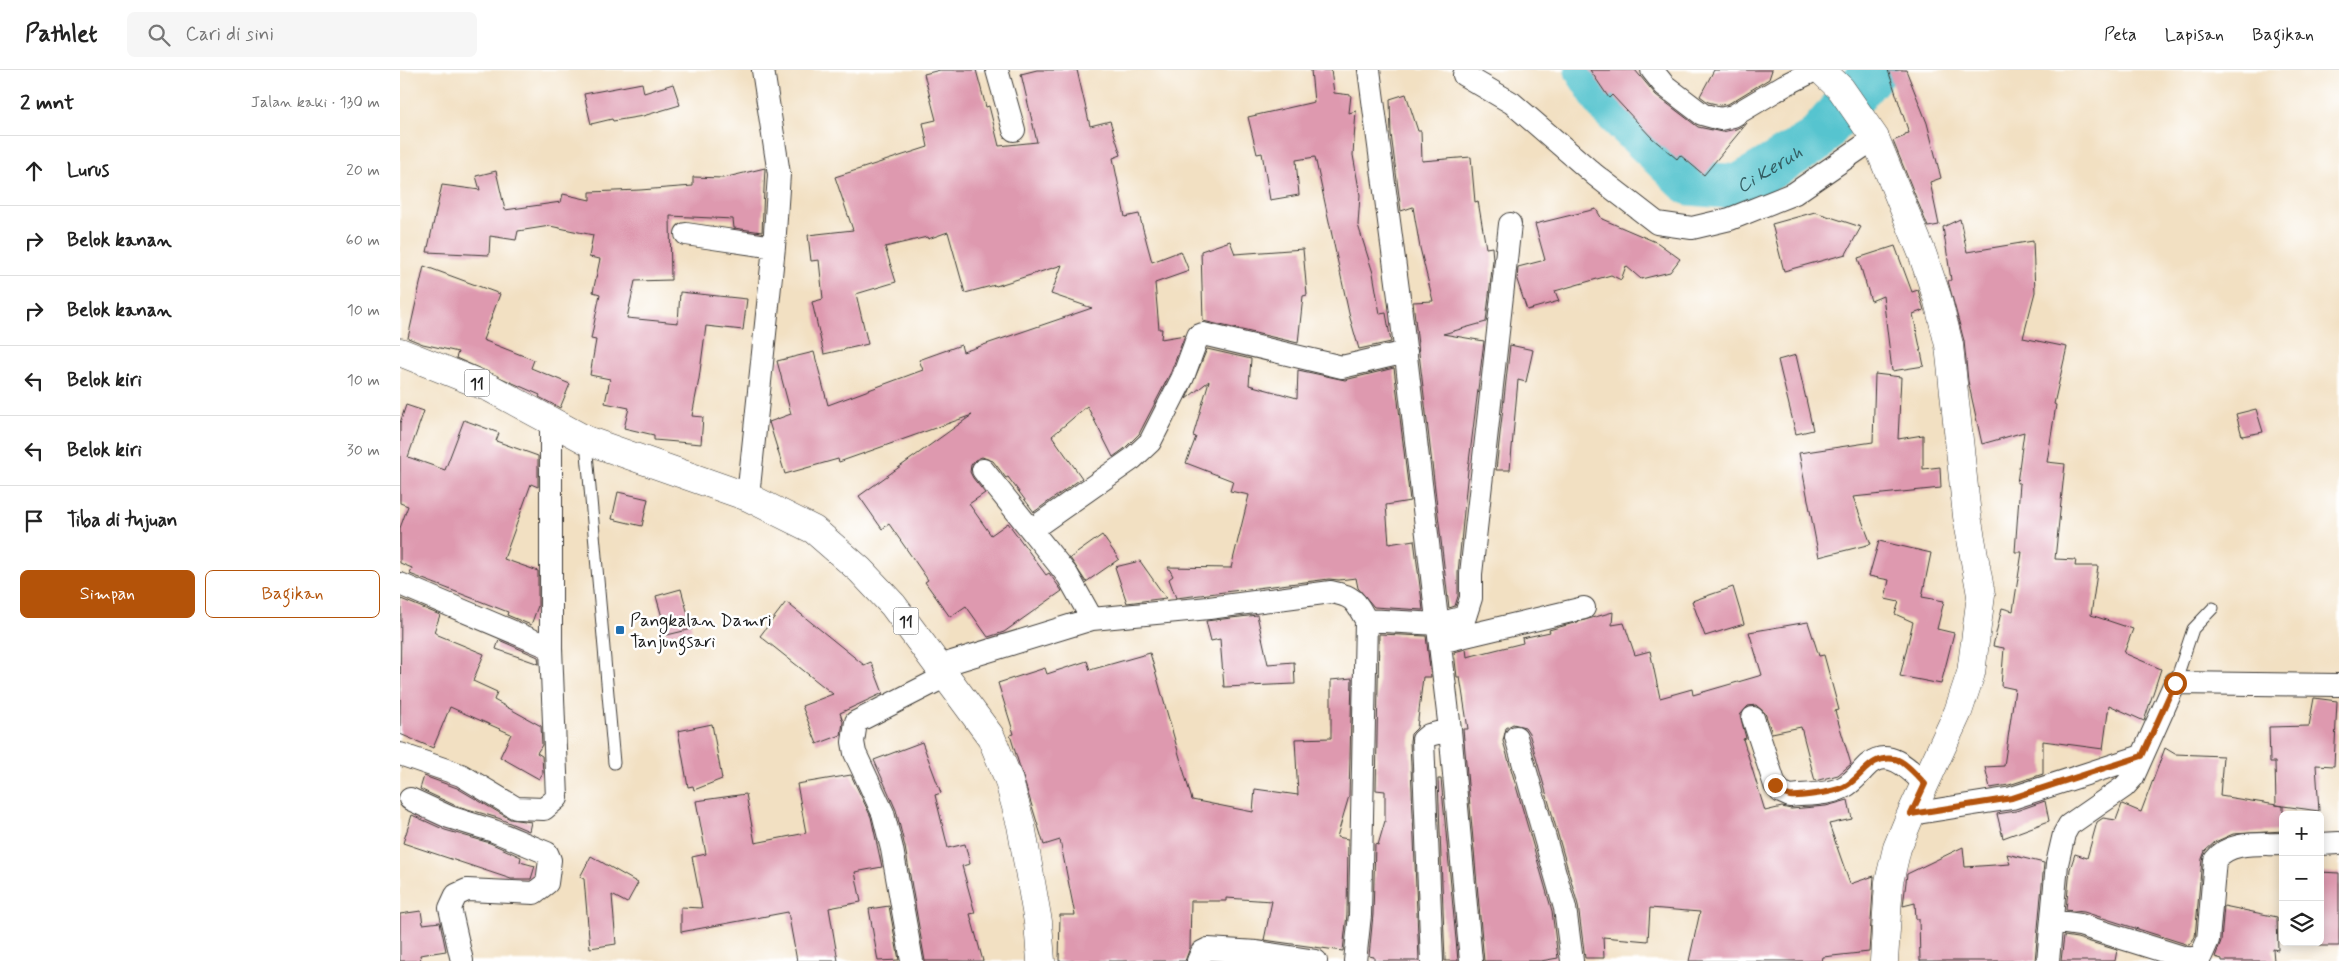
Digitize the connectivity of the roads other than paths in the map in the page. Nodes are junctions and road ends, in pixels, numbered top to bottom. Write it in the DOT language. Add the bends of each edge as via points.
graph roads {
  1 [pos="764,70"];
  2 [pos="997,70"];
  3 [pos="1368,70"];
  4 [pos="1652,70"];
  5 [pos="1814,70"];
  6 [pos="1820,70"];
  7 [pos="1464,75"];
  8 [pos="1014,130"];
  9 [pos="1869,130"];
  10 [pos="1510,224"];
  11 [pos="686,234"];
  12 [pos="774,247"];
  13 [pos="400,352"];
  14 [pos="1406,352"];
  15 [pos="551,421"];
  16 [pos="586,440"];
  17 [pos="983,470"];
  18 [pos="748,497"];
  19 [pos="1031,530"];
  20 [pos="400,584"];
  21 [pos="1584,608"];
  22 [pos="2213,608"];
  23 [pos="1092,619"];
  24 [pos="1366,620"];
  25 [pos="1439,633"];
  26 [pos="551,648"];
  27 [pos="942,671"];
  28 [pos="2175,683"];
  29 [pos="2339,685"];
  30 [pos="1754,718"];
  31 [pos="1450,730"];
  32 [pos="1516,737"];
  33 [pos="400,754"];
  34 [pos="2142,756"];
  35 [pos="614,763"];
  36 [pos="1925,784"];
  37 [pos="410,799"];
  38 [pos="1911,814"];
  39 [pos="2339,843"];
  40 [pos="2279,844"];
  41 [pos="2324,844"];
  42 [pos="2052,921"];
  43 [pos="462,961"];
  44 [pos="912,961"];
  45 [pos="1041,961"];
  46 [pos="1198,961"];
  47 [pos="1316,961"];
  48 [pos="1355,961"];
  49 [pos="1432,961"];
  50 [pos="1471,961"];
  51 [pos="1572,961"];
  52 [pos="1884,961"];
  53 [pos="2048,961"];
  1 -- 12 [label="street" via="779,174"];
  2 -- 8 [label="street"];
  3 -- 14 [label="street"];
  4 -- 5 [label="street" via="1664,85 1702,114 1720,118 1733,116"];
  6 -- 9 [label="main road" via="1840,89"];
  7 -- 9 [label="street" via="1512,103 1595,175 1657,223 1692,228 1730,219 1796,193"];
  9 -- 36 [label="main road" via="1922,253 1949,345 1967,516 1981,595 1970,673 1958,712"];
  10 -- 25 [label="street" via="1472,564 1471,598 1466,617"];
  11 -- 12 [label="street"];
  12 -- 18 [label="street"];
  13 -- 15 [label="main road, 11" via="490,388"];
  14 -- 19 [label="street" via="1342,367 1203,334 1198,336 1183,377 1150,442 1132,459"];
  14 -- 25 [label="street"];
  15 -- 16 [label="main road, 11"];
  15 -- 26 [label="street"];
  16 -- 18 [label="main road, 11"];
  16 -- 35 [label="lane"];
  17 -- 19 [label="street"];
  18 -- 27 [label="main road, 11" via="814,530 860,570 893,605"];
  19 -- 23 [label="street" via="1068,576"];
  20 -- 26 [label="street"];
  21 -- 25 [label="street"];
  22 -- 28 [label="lane" via="2193,629"];
  23 -- 24 [label="street" via="1331,592 1348,595"];
  23 -- 27 [label="street"];
  24 -- 25 [label="street"];
  24 -- 48 [label="street" via="1360,915"];
  25 -- 31 [label="street"];
  26 -- 33 [label="street" via="557,798 544,809 516,808 461,775"];
  27 -- 44 [label="street" via="856,722 856,753 883,813"];
  27 -- 45 [label="main road, 11" via="991,737 1008,778 1021,825 1038,922"];
  28 -- 29 [label="street"];
  28 -- 34 [label="street"];
  30 -- 36 [label="street" via="1775,785 1784,794 1835,791 1856,779 1871,763 1885,759 1898,760"];
  31 -- 49 [label="street" via="1429,735 1423,740"];
  31 -- 50 [label="street"];
  32 -- 51 [label="street" via="1565,908"];
  34 -- 38 [label="street" via="2012,798"];
  34 -- 42 [label="street" via="2133,777 2124,787 2080,816 2064,834 2057,864"];
  36 -- 38 [label="main road"];
  37 -- 43 [label="street" via="449,817 548,853 548,882 534,893 467,890 456,894 450,908"];
  38 -- 52 [label="main road" via="1897,848 1889,882"];
  39 -- 41 [label="street"];
  40 -- 42 [label="street" via="2241,845 2220,853 2215,860 2208,940 2201,956 2189,958 2080,925"];
  42 -- 53 [label="street"];
  46 -- 47 [label="street" via="1202,952 1221,949"];
}
